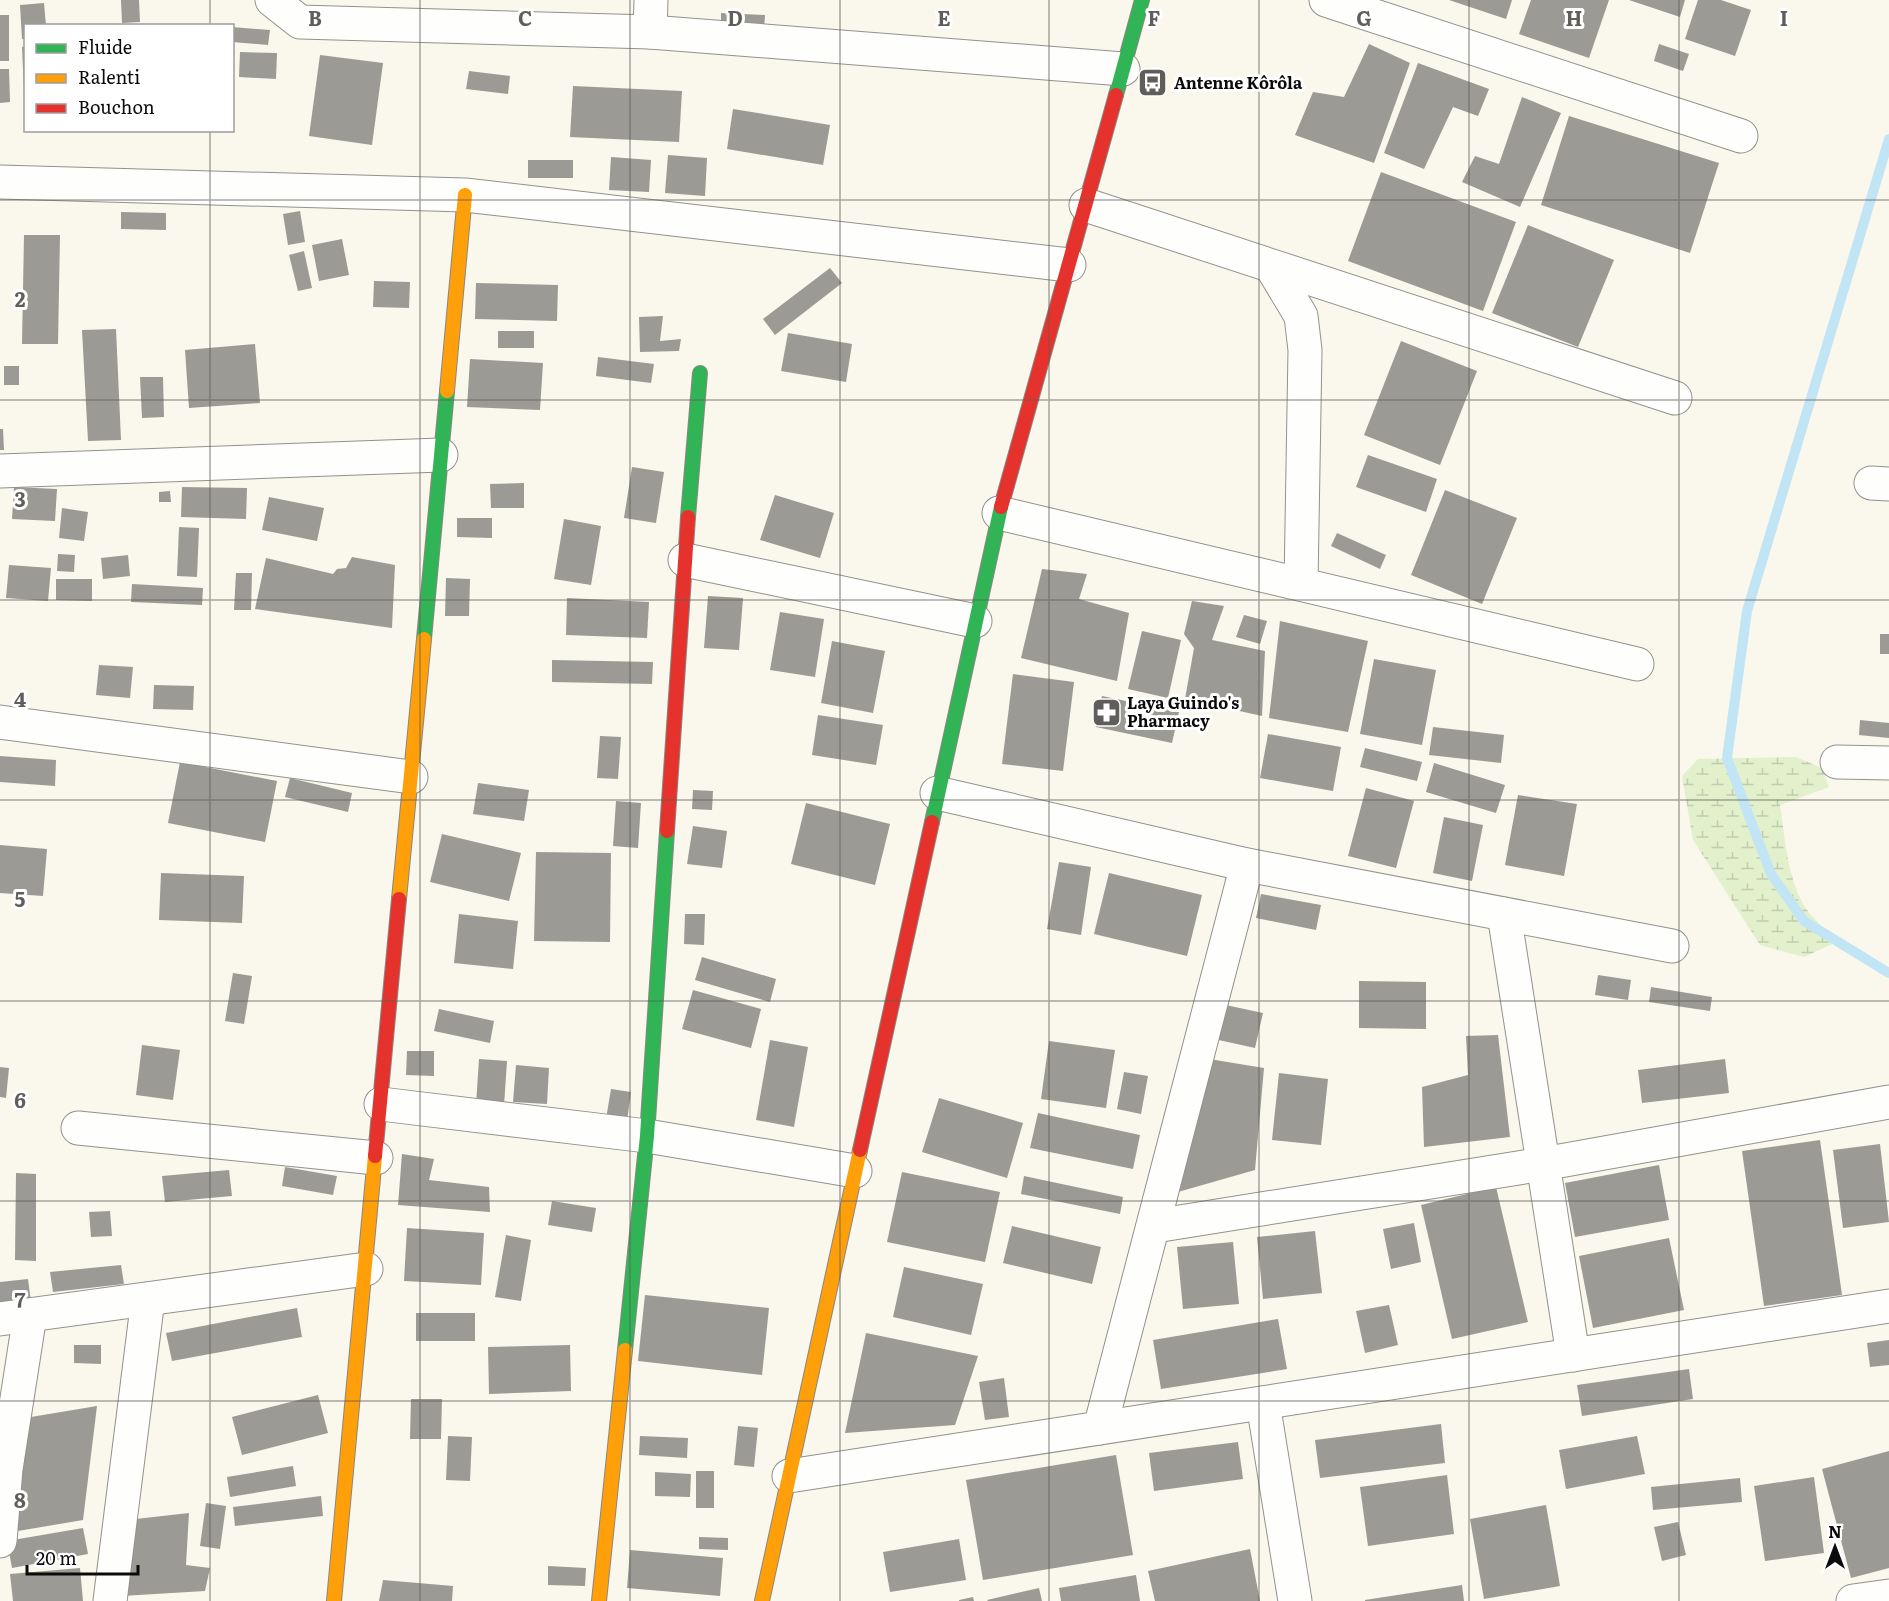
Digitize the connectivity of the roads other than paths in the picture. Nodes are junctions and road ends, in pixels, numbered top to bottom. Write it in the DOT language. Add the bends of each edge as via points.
graph roads {
  1 [pos="272,0"];
  2 [pos="651,0"];
  3 [pos="1142,0"];
  4 [pos="1326,0"];
  5 [pos="650,32"];
  6 [pos="1123,69"];
  7 [pos="1741,136"];
  8 [pos="0,182"];
  9 [pos="465,195"];
  10 [pos="1086,205"];
  11 [pos="1069,265"];
  12 [pos="1270,266"];
  13 [pos="700,373"];
  14 [pos="1676,398"];
  15 [pos="441,455"];
  16 [pos="0,471"];
  17 [pos="999,513"];
  18 [pos="685,560"];
  19 [pos="1300,584"];
  20 [pos="975,621"];
  21 [pos="1637,664"];
  22 [pos="0,722"];
  23 [pos="1837,762"];
  24 [pos="1889,763"];
  25 [pos="411,777"];
  26 [pos="937,793"];
  27 [pos="1247,865"];
  28 [pos="1504,914"];
  29 [pos="1672,946"];
  30 [pos="1889,1102"];
  31 [pos="381,1104"];
  32 [pos="78,1128"];
  33 [pos="647,1136"];
  34 [pos="376,1158"];
  35 [pos="1543,1164"];
  36 [pos="855,1171"];
  37 [pos="1155,1226"];
  38 [pos="366,1269"];
  39 [pos="147,1299"];
  40 [pos="1889,1306"];
  41 [pos="15,1317"];
  42 [pos="1573,1355"];
  43 [pos="1263,1403"];
  44 [pos="1100,1428"];
  45 [pos="789,1476"];
  46 [pos="0,1541"];
  47 [pos="1889,1596"];
  48 [pos="110,1601"];
  49 [pos="334,1601"];
  50 [pos="599,1601"];
  51 [pos="762,1601"];
  52 [pos="1294,1601"];
  53 [pos="1853,1601"];
  1 -- 5 [label="street" via="300,22"];
  2 -- 5 [label="street"];
  3 -- 6 [label="street"];
  4 -- 7 [label="street"];
  5 -- 6 [label="street"];
  6 -- 10 [label="street"];
  8 -- 9 [label="street"];
  9 -- 11 [label="street"];
  9 -- 15 [label="street"];
  10 -- 11 [label="street"];
  10 -- 12 [label="street"];
  11 -- 17 [label="street"];
  12 -- 14 [label="street"];
  12 -- 19 [label="street" via="1301,316 1305,350"];
  13 -- 18 [label="street"];
  15 -- 16 [label="street"];
  15 -- 25 [label="street"];
  17 -- 19 [label="street"];
  17 -- 20 [label="street"];
  18 -- 20 [label="street"];
  18 -- 33 [label="street"];
  19 -- 21 [label="street"];
  20 -- 26 [label="street"];
  22 -- 25 [label="street"];
  23 -- 24 [label="street"];
  25 -- 31 [label="street"];
  26 -- 27 [label="street"];
  26 -- 36 [label="street"];
  27 -- 28 [label="street"];
  27 -- 37 [label="street"];
  28 -- 29 [label="street"];
  28 -- 35 [label="street"];
  30 -- 35 [label="street"];
  31 -- 33 [label="street"];
  31 -- 34 [label="street"];
  32 -- 34 [label="street"];
  33 -- 36 [label="street"];
  33 -- 50 [label="street"];
  34 -- 38 [label="street"];
  35 -- 37 [label="street"];
  35 -- 42 [label="street"];
  36 -- 45 [label="street"];
  37 -- 44 [label="street"];
  38 -- 39 [label="street"];
  38 -- 49 [label="street"];
  39 -- 41 [label="street"];
  39 -- 48 [label="street"];
  40 -- 42 [label="street"];
  41 -- 46 [label="street"];
  42 -- 43 [label="street"];
  43 -- 44 [label="street"];
  43 -- 52 [label="street"];
  44 -- 45 [label="street"];
  45 -- 51 [label="street"];
  47 -- 53 [label="street"];
}
